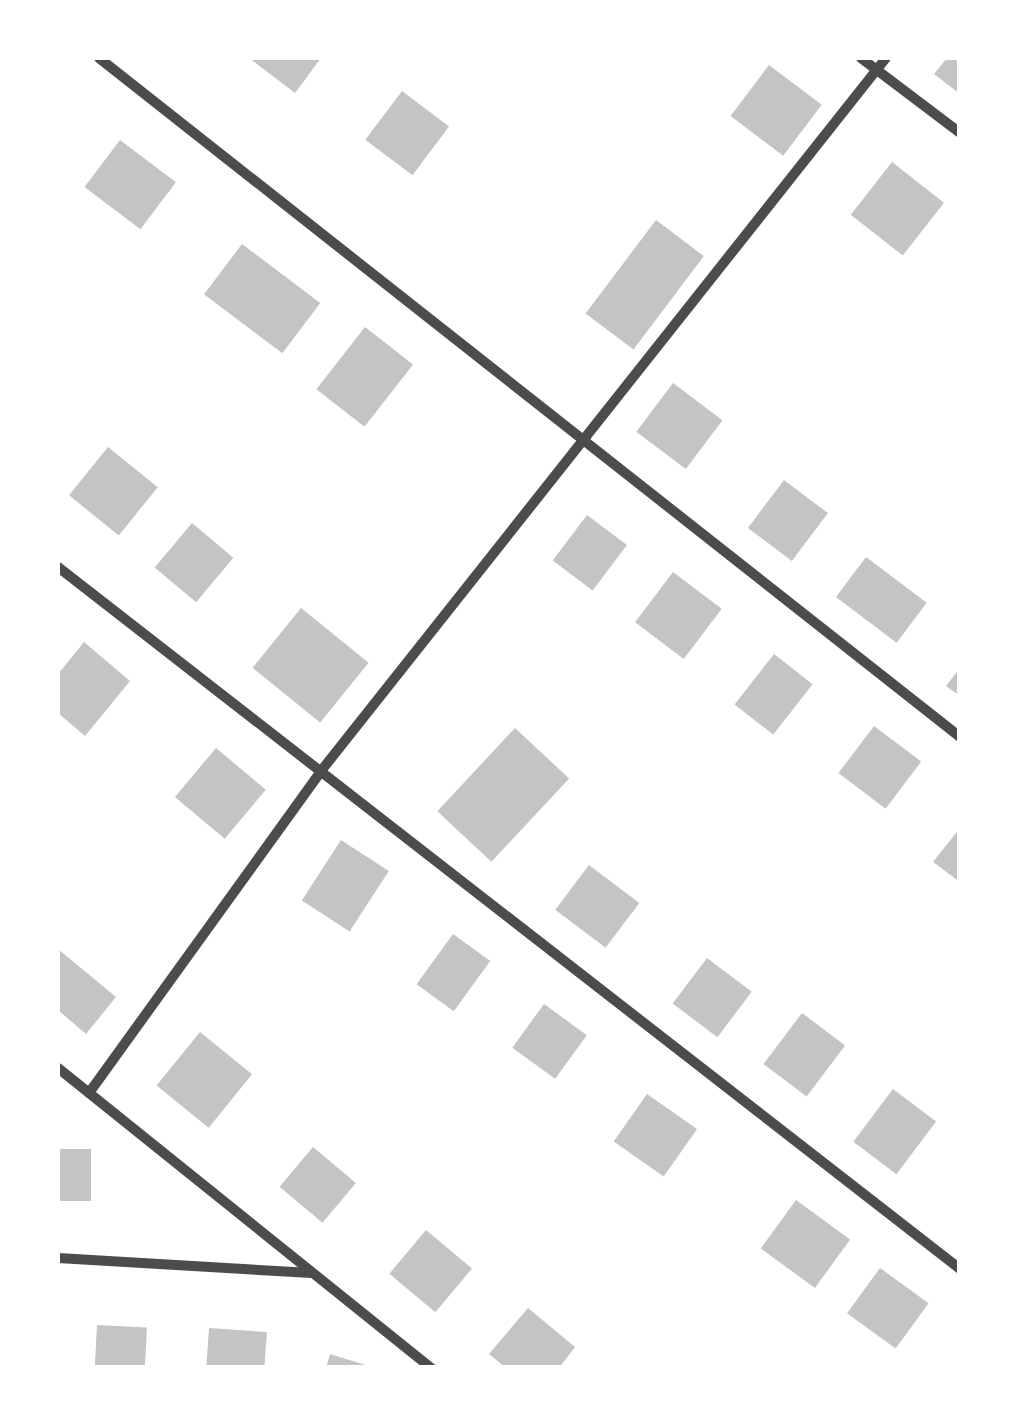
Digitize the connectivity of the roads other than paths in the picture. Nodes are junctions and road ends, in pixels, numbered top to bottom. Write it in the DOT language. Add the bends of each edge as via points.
graph roads {
  1 [pos="99,58"];
  2 [pos="861,58"];
  3 [pos="886,58"];
  4 [pos="876,69"];
  5 [pos="960,133"];
  6 [pos="586,442"];
  7 [pos="58,566"];
  8 [pos="960,737"];
  9 [pos="321,771"];
  10 [pos="58,1068"];
  11 [pos="89,1094"];
  12 [pos="58,1258"];
  13 [pos="960,1269"];
  14 [pos="313,1273"];
  15 [pos="431,1368"];
  1 -- 6 [label="street"];
  2 -- 4 [label="street"];
  3 -- 4 [label="street"];
  4 -- 5 [label="street"];
  4 -- 6 [label="street"];
  6 -- 8 [label="street"];
  6 -- 9 [label="street"];
  7 -- 9 [label="street"];
  9 -- 11 [label="street"];
  9 -- 13 [label="street"];
  10 -- 11 [label="street"];
  11 -- 14 [label="street"];
  12 -- 14 [label="street"];
  14 -- 15 [label="street"];
}
